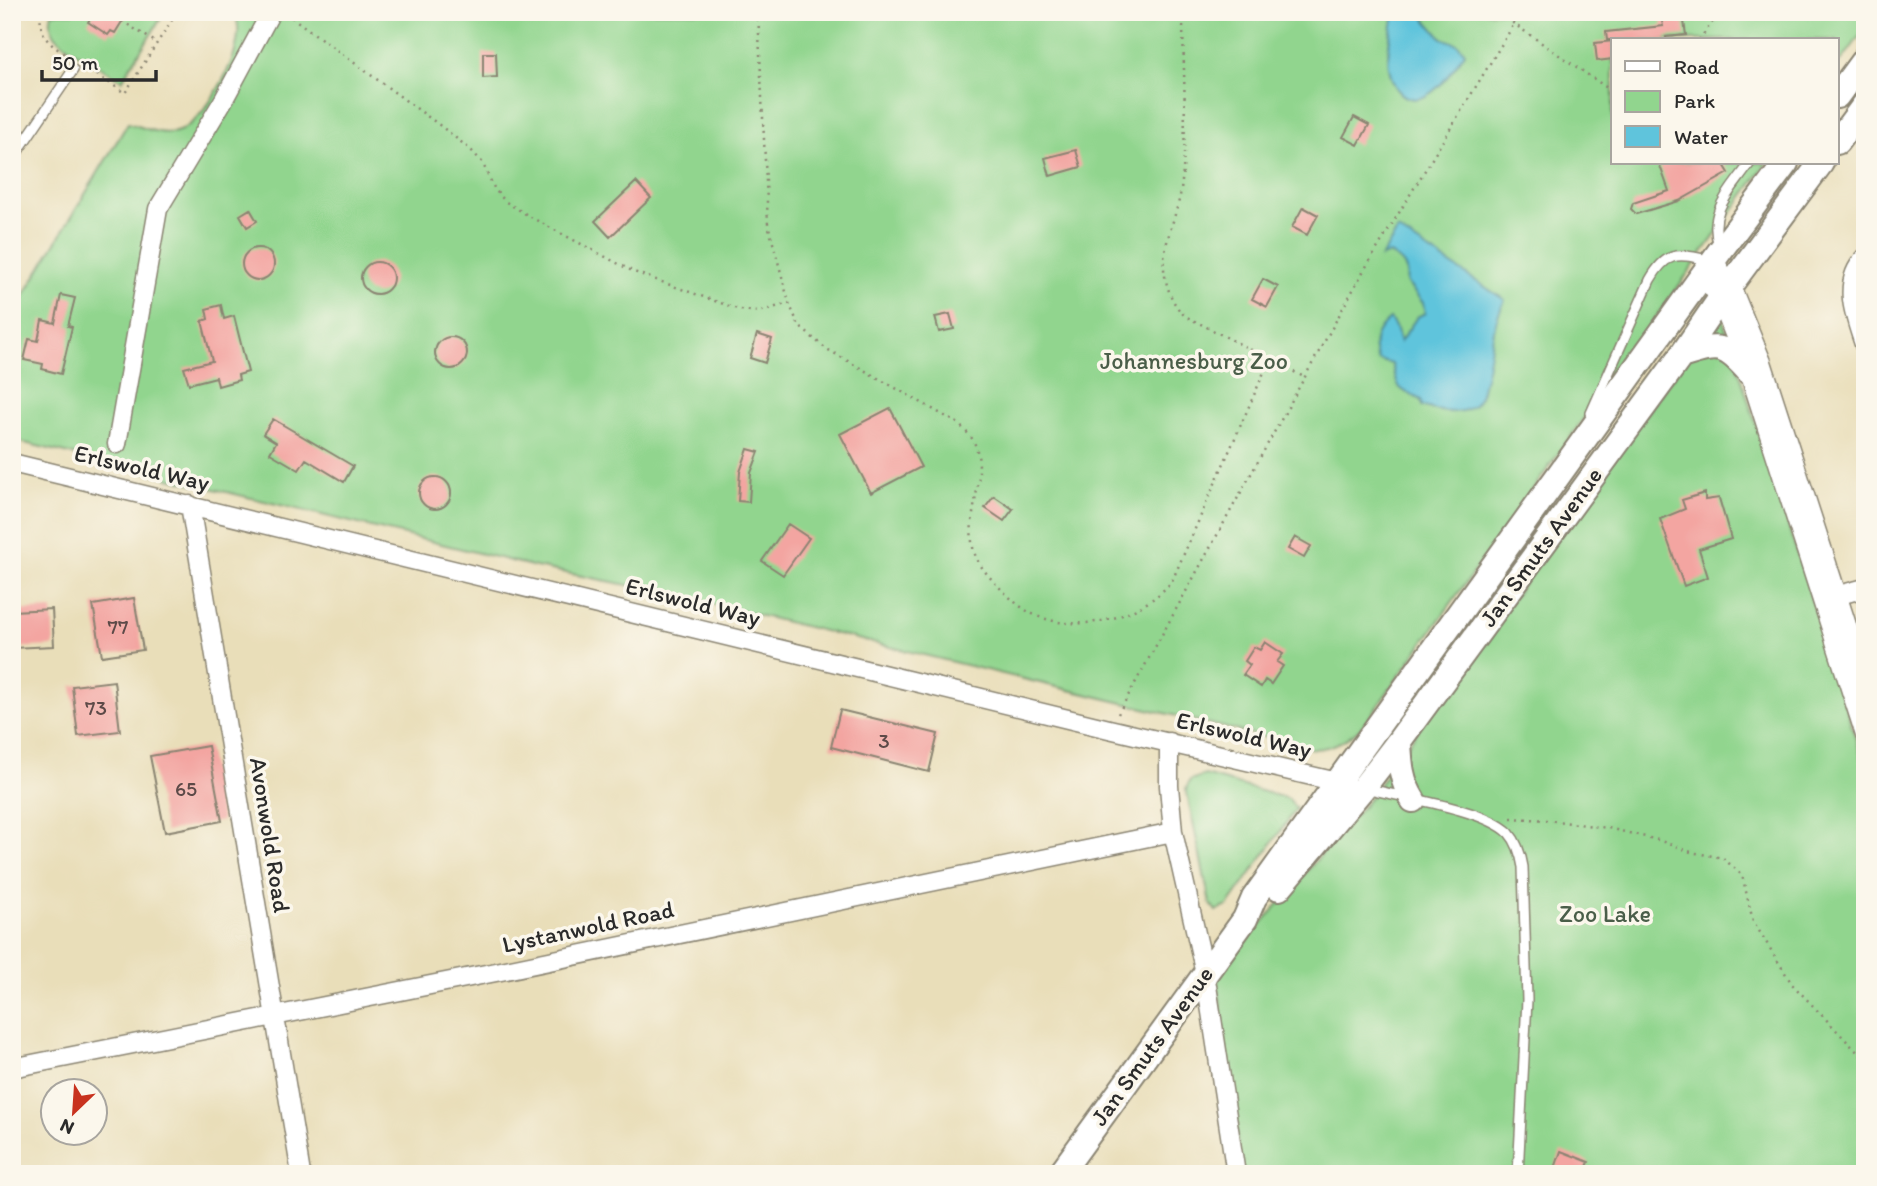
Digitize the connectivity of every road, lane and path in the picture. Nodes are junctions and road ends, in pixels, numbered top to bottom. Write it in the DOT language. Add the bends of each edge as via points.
graph roads {
  1 [pos="41,12"];
  2 [pos="177,12"];
  3 [pos="271,12"];
  4 [pos="285,12"];
  5 [pos="758,12"];
  6 [pos="1182,12"];
  7 [pos="1503,12"];
  8 [pos="1720,12"];
  9 [pos="122,21"];
  10 [pos="1514,24"];
  11 [pos="1700,38"];
  12 [pos="157,43"];
  13 [pos="1865,58"];
  14 [pos="74,65"];
  15 [pos="84,67"];
  16 [pos="1611,91"];
  17 [pos="1839,93"];
  18 [pos="1865,104"];
  19 [pos="1839,139"];
  20 [pos="12,160"];
  21 [pos="1750,164"];
  22 [pos="1785,164"];
  23 [pos="1820,164"];
  24 [pos="1865,258"];
  25 [pos="1712,263"];
  26 [pos="1725,292"];
  27 [pos="789,303"];
  28 [pos="1865,347"];
  29 [pos="1681,356"];
  30 [pos="1269,361"];
  31 [pos="1749,372"];
  32 [pos="1304,377"];
  33 [pos="1766,400"];
  34 [pos="117,444"];
  35 [pos="1572,456"];
  36 [pos="12,463"];
  37 [pos="190,505"];
  38 [pos="1865,588"];
  39 [pos="1829,598"];
  40 [pos="1865,681"];
  41 [pos="1109,729"];
  42 [pos="1865,736"];
  43 [pos="1399,741"];
  44 [pos="1169,742"];
  45 [pos="1337,782"];
  46 [pos="1363,788"];
  47 [pos="1413,800"];
  48 [pos="1489,818"];
  49 [pos="1173,832"];
  50 [pos="1245,919"];
  51 [pos="1205,973"];
  52 [pos="276,1016"];
  53 [pos="1865,1060"];
  54 [pos="12,1068"];
  55 [pos="1057,1173"];
  56 [pos="301,1174"];
  57 [pos="1236,1174"];
  58 [pos="1518,1174"];
  1 -- 14 [label="path" via="40,26 49,43"];
  2 -- 12 [label="path"];
  3 -- 34 [label="street" via="158,209"];
  4 -- 27 [label="path" via="471,150 495,190 534,219 634,272 740,310 759,312"];
  5 -- 27 [label="path" via="768,223"];
  6 -- 30 [label="path" via="1183,159 1181,192 1163,265 1166,283 1175,307 1185,316"];
  7 -- 10 [label="path"];
  8 -- 11 [label="path"];
  9 -- 12 [label="path"];
  10 -- 16 [label="path"];
  10 -- 32 [label="path"];
  12 -- 15 [label="path" via="125,93"];
  13 -- 17 [label="main road"];
  14 -- 20 [label="lane"];
  18 -- 19 [label="main road"];
  21 -- 25 [label="lane" via="1719,207"];
  22 -- 25 [label="main road, Jan Smuts Avenue"];
  23 -- 26 [label="main road, Jan Smuts Avenue"];
  24 -- 28 [label="street" via="1857,268 1850,295"];
  25 -- 26 [label="street"];
  25 -- 35 [label="main road, Jan Smuts Avenue"];
  25 -- 35 [label="lane" via="1676,255 1658,265"];
  26 -- 29 [label="main road, Jan Smuts Avenue"];
  26 -- 31 [label="street"];
  26 -- 33 [label="street"];
  27 -- 30 [label="path" via="799,326 825,348 959,424 973,441 979,468 971,542 978,561 1027,611 1046,620 1075,624 1140,608 1172,580"];
  29 -- 31 [label="main road" via="1719,348 1732,353"];
  29 -- 43 [label="main road, Jan Smuts Avenue"];
  30 -- 32 [label="path"];
  31 -- 33 [label="street"];
  32 -- 41 [label="path"];
  33 -- 39 [label="street"];
  35 -- 45 [label="main road, Jan Smuts Avenue"];
  36 -- 37 [label="street, Erlswold Way"];
  37 -- 41 [label="street, Erlswold Way"];
  37 -- 52 [label="street, Avonwold Road"];
  38 -- 39 [label="street"];
  39 -- 40 [label="street"];
  39 -- 42 [label="street"];
  41 -- 44 [label="street, Erlswold Way"];
  43 -- 46 [label="main road, Jan Smuts Avenue"];
  43 -- 47 [label="main road" via="1405,788"];
  44 -- 45 [label="street, Erlswold Way"];
  44 -- 49 [label="street"];
  45 -- 46 [label="street, Erlswold Way"];
  45 -- 50 [label="main road, Jan Smuts Avenue" via="1254,898"];
  46 -- 47 [label="lane"];
  46 -- 50 [label="main road, Jan Smuts Avenue" via="1262,908"];
  47 -- 48 [label="lane"];
  48 -- 53 [label="path" via="1608,828 1723,858 1742,875 1753,920 1792,984"];
  48 -- 58 [label="lane" via="1514,839 1523,867 1527,1012"];
  49 -- 51 [label="street"];
  49 -- 52 [label="street, Lystanwold Road"];
  50 -- 51 [label="main road, Jan Smuts Avenue"];
  51 -- 55 [label="main road, Jan Smuts Avenue"];
  51 -- 57 [label="street"];
  52 -- 54 [label="street, Lystanwold Road"];
  52 -- 56 [label="street, Avonwold Road"];
}
